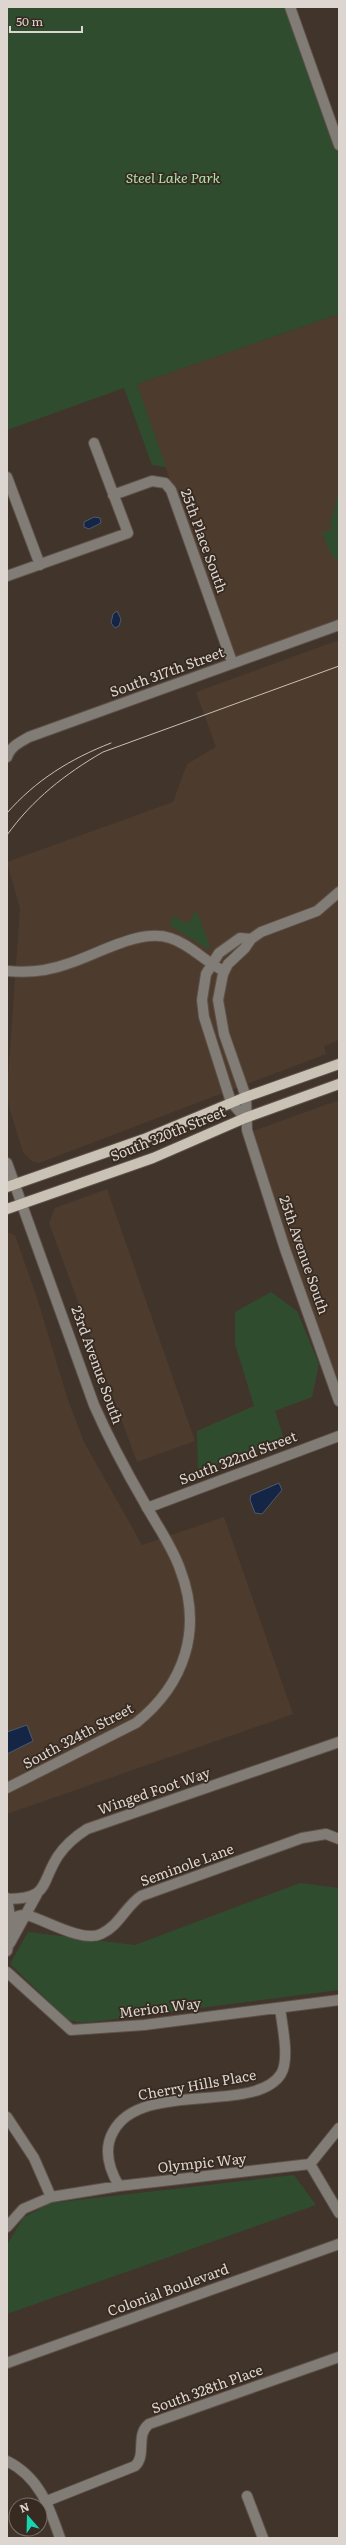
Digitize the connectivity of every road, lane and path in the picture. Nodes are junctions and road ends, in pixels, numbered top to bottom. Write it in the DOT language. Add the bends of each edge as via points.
graph roads {
  1 [pos="290,7"];
  2 [pos="339,145"];
  3 [pos="94,443"];
  4 [pos="7,477"];
  5 [pos="113,495"];
  6 [pos="40,565"];
  7 [pos="7,576"];
  8 [pos="339,625"];
  9 [pos="232,662"];
  10 [pos="7,754"];
  11 [pos="339,892"];
  12 [pos="251,939"];
  13 [pos="212,965"];
  14 [pos="7,971"];
  15 [pos="224,971"];
  16 [pos="339,1064"];
  17 [pos="339,1084"];
  18 [pos="246,1097"];
  19 [pos="231,1102"];
  20 [pos="245,1118"];
  21 [pos="7,1163"];
  22 [pos="11,1186"];
  23 [pos="23,1204"];
  24 [pos="7,1209"];
  25 [pos="339,1401"];
  26 [pos="339,1436"];
  27 [pos="147,1508"];
  28 [pos="189,1639"];
  29 [pos="339,1742"];
  30 [pos="7,1788"];
  31 [pos="339,1839"];
  32 [pos="37,1894"];
  33 [pos="7,1898"];
  34 [pos="26,1915"];
  35 [pos="12,1918"];
  36 [pos="8,1948"];
  37 [pos="7,1972"];
  38 [pos="339,2000"];
  39 [pos="280,2008"];
  40 [pos="7,2117"];
  41 [pos="339,2128"];
  42 [pos="310,2164"];
  43 [pos="119,2186"];
  44 [pos="50,2197"];
  45 [pos="339,2213"];
  46 [pos="7,2227"];
  47 [pos="339,2244"];
  48 [pos="339,2357"];
  49 [pos="7,2363"];
  50 [pos="7,2461"];
  51 [pos="247,2496"];
  52 [pos="43,2497"];
  53 [pos="48,2500"];
  54 [pos="48,2506"];
  55 [pos="60,2538"];
  56 [pos="263,2538"];
  1 -- 2 [label="street"];
  3 -- 5 [label="street"];
  4 -- 6 [label="street"];
  5 -- 6 [label="street" via="128,533"];
  5 -- 9 [label="street, 25th Place South" via="152,482 165,483 171,490"];
  6 -- 7 [label="street"];
  8 -- 9 [label="street, South 317th Street"];
  9 -- 10 [label="street, South 317th Street" via="29,737"];
  11 -- 12 [label="street" via="317,911 261,932"];
  12 -- 13 [label="street" via="240,938 229,945"];
  12 -- 15 [label="street"];
  13 -- 14 [label="street" via="178,941 151,936 132,940 56,968"];
  13 -- 15 [label="street"];
  13 -- 19 [label="street" via="204,986 204,1017"];
  15 -- 18 [label="street" via="218,1000 220,1016"];
  16 -- 18 [label="main road, South 320th Street"];
  17 -- 20 [label="main road, South 320th Street"];
  18 -- 19 [label="main road, South 320th Street"];
  18 -- 20 [label="street"];
  19 -- 20 [label="street"];
  19 -- 22 [label="main road, South 320th Street" via="144,1139"];
  20 -- 23 [label="main road, South 320th Street" via="153,1158"];
  20 -- 25 [label="street, 25th Avenue South" via="285,1248"];
  21 -- 22 [label="street, 23rd Avenue South"];
  22 -- 23 [label="street, 23rd Avenue South"];
  23 -- 24 [label="main road, South 320th Street"];
  23 -- 27 [label="street, 23rd Avenue South" via="94,1405"];
  26 -- 27 [label="street, South 322nd Street"];
  27 -- 28 [label="street, 23rd Avenue South" via="174,1554 185,1583 191,1616"];
  28 -- 30 [label="street, South 324th Street" via="178,1671 154,1709 129,1727"];
  29 -- 32 [label="street, Winged Foot Way" via="87,1829 64,1846 49,1878"];
  31 -- 34 [label="street, Seminole Lane" via="326,1834 302,1838 141,1896 131,1903 111,1929 99,1936 83,1935 51,1926"];
  32 -- 33 [label="street" via="25,1899"];
  32 -- 34 [label="street, Winged Foot Way"];
  33 -- 35 [label="street"];
  34 -- 35 [label="street"];
  34 -- 36 [label="street, Winged Foot Way"];
  35 -- 36 [label="street"];
  37 -- 39 [label="street, Merion Way" via="71,2030 144,2025"];
  38 -- 39 [label="street, Merion Way"];
  39 -- 43 [label="street, Cherry Hills Place" via="284,2037 282,2073 260,2089 148,2105 124,2116 110,2137 108,2149 109,2164"];
  40 -- 44 [label="street" via="34,2158"];
  41 -- 42 [label="street"];
  42 -- 43 [label="street, Olympic Way"];
  42 -- 45 [label="street"];
  43 -- 44 [label="street, Olympic Way"];
  44 -- 46 [label="street, Olympic Way" via="23,2209"];
  47 -- 49 [label="street, Colonial Boulevard"];
  48 -- 53 [label="street, South 328th Place" via="149,2424 143,2432 141,2457 135,2466"];
  50 -- 52 [label="street" via="31,2478"];
  51 -- 56 [label="street"];
  54 -- 55 [label="street"];
}
